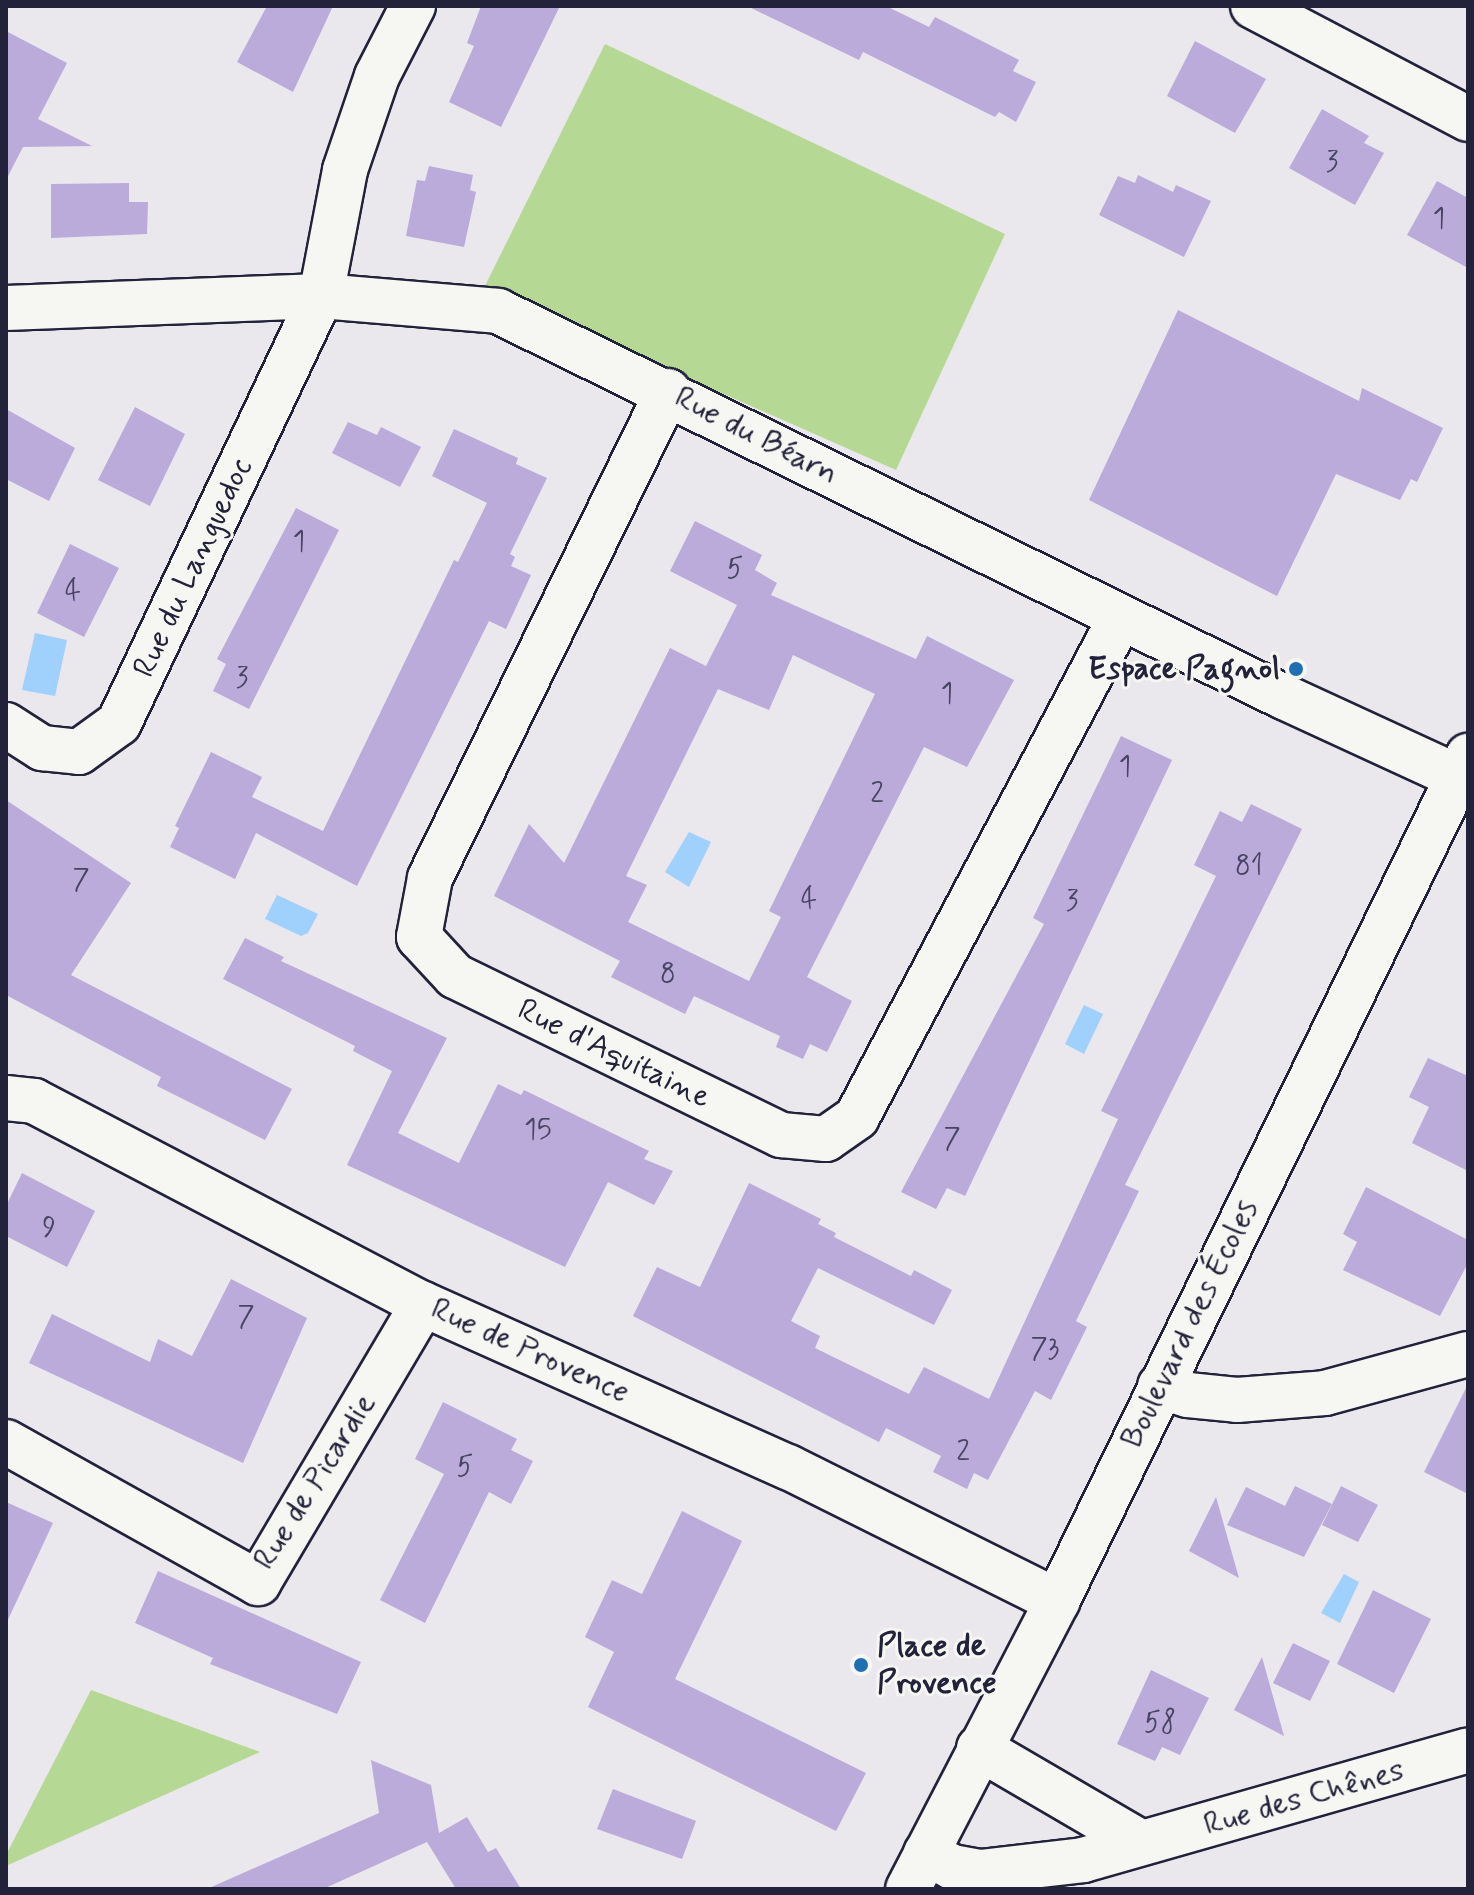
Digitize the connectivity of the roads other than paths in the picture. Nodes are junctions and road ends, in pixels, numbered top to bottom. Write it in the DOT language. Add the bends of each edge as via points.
graph roads {
  1 [pos="413,6"];
  2 [pos="1253,6"];
  3 [pos="1468,119"];
  4 [pos="321,296"];
  5 [pos="6,308"];
  6 [pos="668,391"];
  7 [pos="1121,617"];
  8 [pos="6,725"];
  9 [pos="1463,767"];
  10 [pos="6,1098"];
  11 [pos="423,1304"];
  12 [pos="1468,1354"];
  13 [pos="1160,1386"];
  14 [pos="6,1442"];
  15 [pos="1057,1601"];
  16 [pos="979,1748"];
  17 [pos="1468,1750"];
  18 [pos="1138,1841"];
  19 [pos="917,1871"];
  1 -- 4 [label="street, Rue du Languedoc" via="377,76 345,170"];
  2 -- 3 [label="street"];
  4 -- 5 [label="street, Rue du Béarn"];
  4 -- 6 [label="street, Rue du Béarn" via="498,311"];
  4 -- 8 [label="street, Rue du Languedoc" via="119,723 79,752 42,748"];
  6 -- 7 [label="street, Rue du Béarn"];
  6 -- 7 [label="street, Rue d'Aquitaine" via="430,878 419,937 455,976 781,1135 826,1139 857,1117"];
  7 -- 9 [label="street, Rue du Béarn"];
  9 -- 13 [label="street, Boulevard des Écoles"];
  10 -- 11 [label="street, Rue de Provence" via="34,1101"];
  11 -- 14 [label="street, Rue de Picardie" via="258,1583"];
  11 -- 15 [label="street, Rue de Provence" via="788,1467"];
  12 -- 13 [label="street" via="1325,1393 1237,1400"];
  13 -- 15 [label="street, Boulevard des Écoles"];
  15 -- 16 [label="street, Boulevard des Écoles"];
  16 -- 18 [label="street"];
  16 -- 19 [label="street, Boulevard des Écoles"];
  17 -- 18 [label="street, Rue des Chênes" via="1205,1829"];
  18 -- 19 [label="street, Rue des Chênes" via="1083,1860 980,1872 952,1867"];
}
